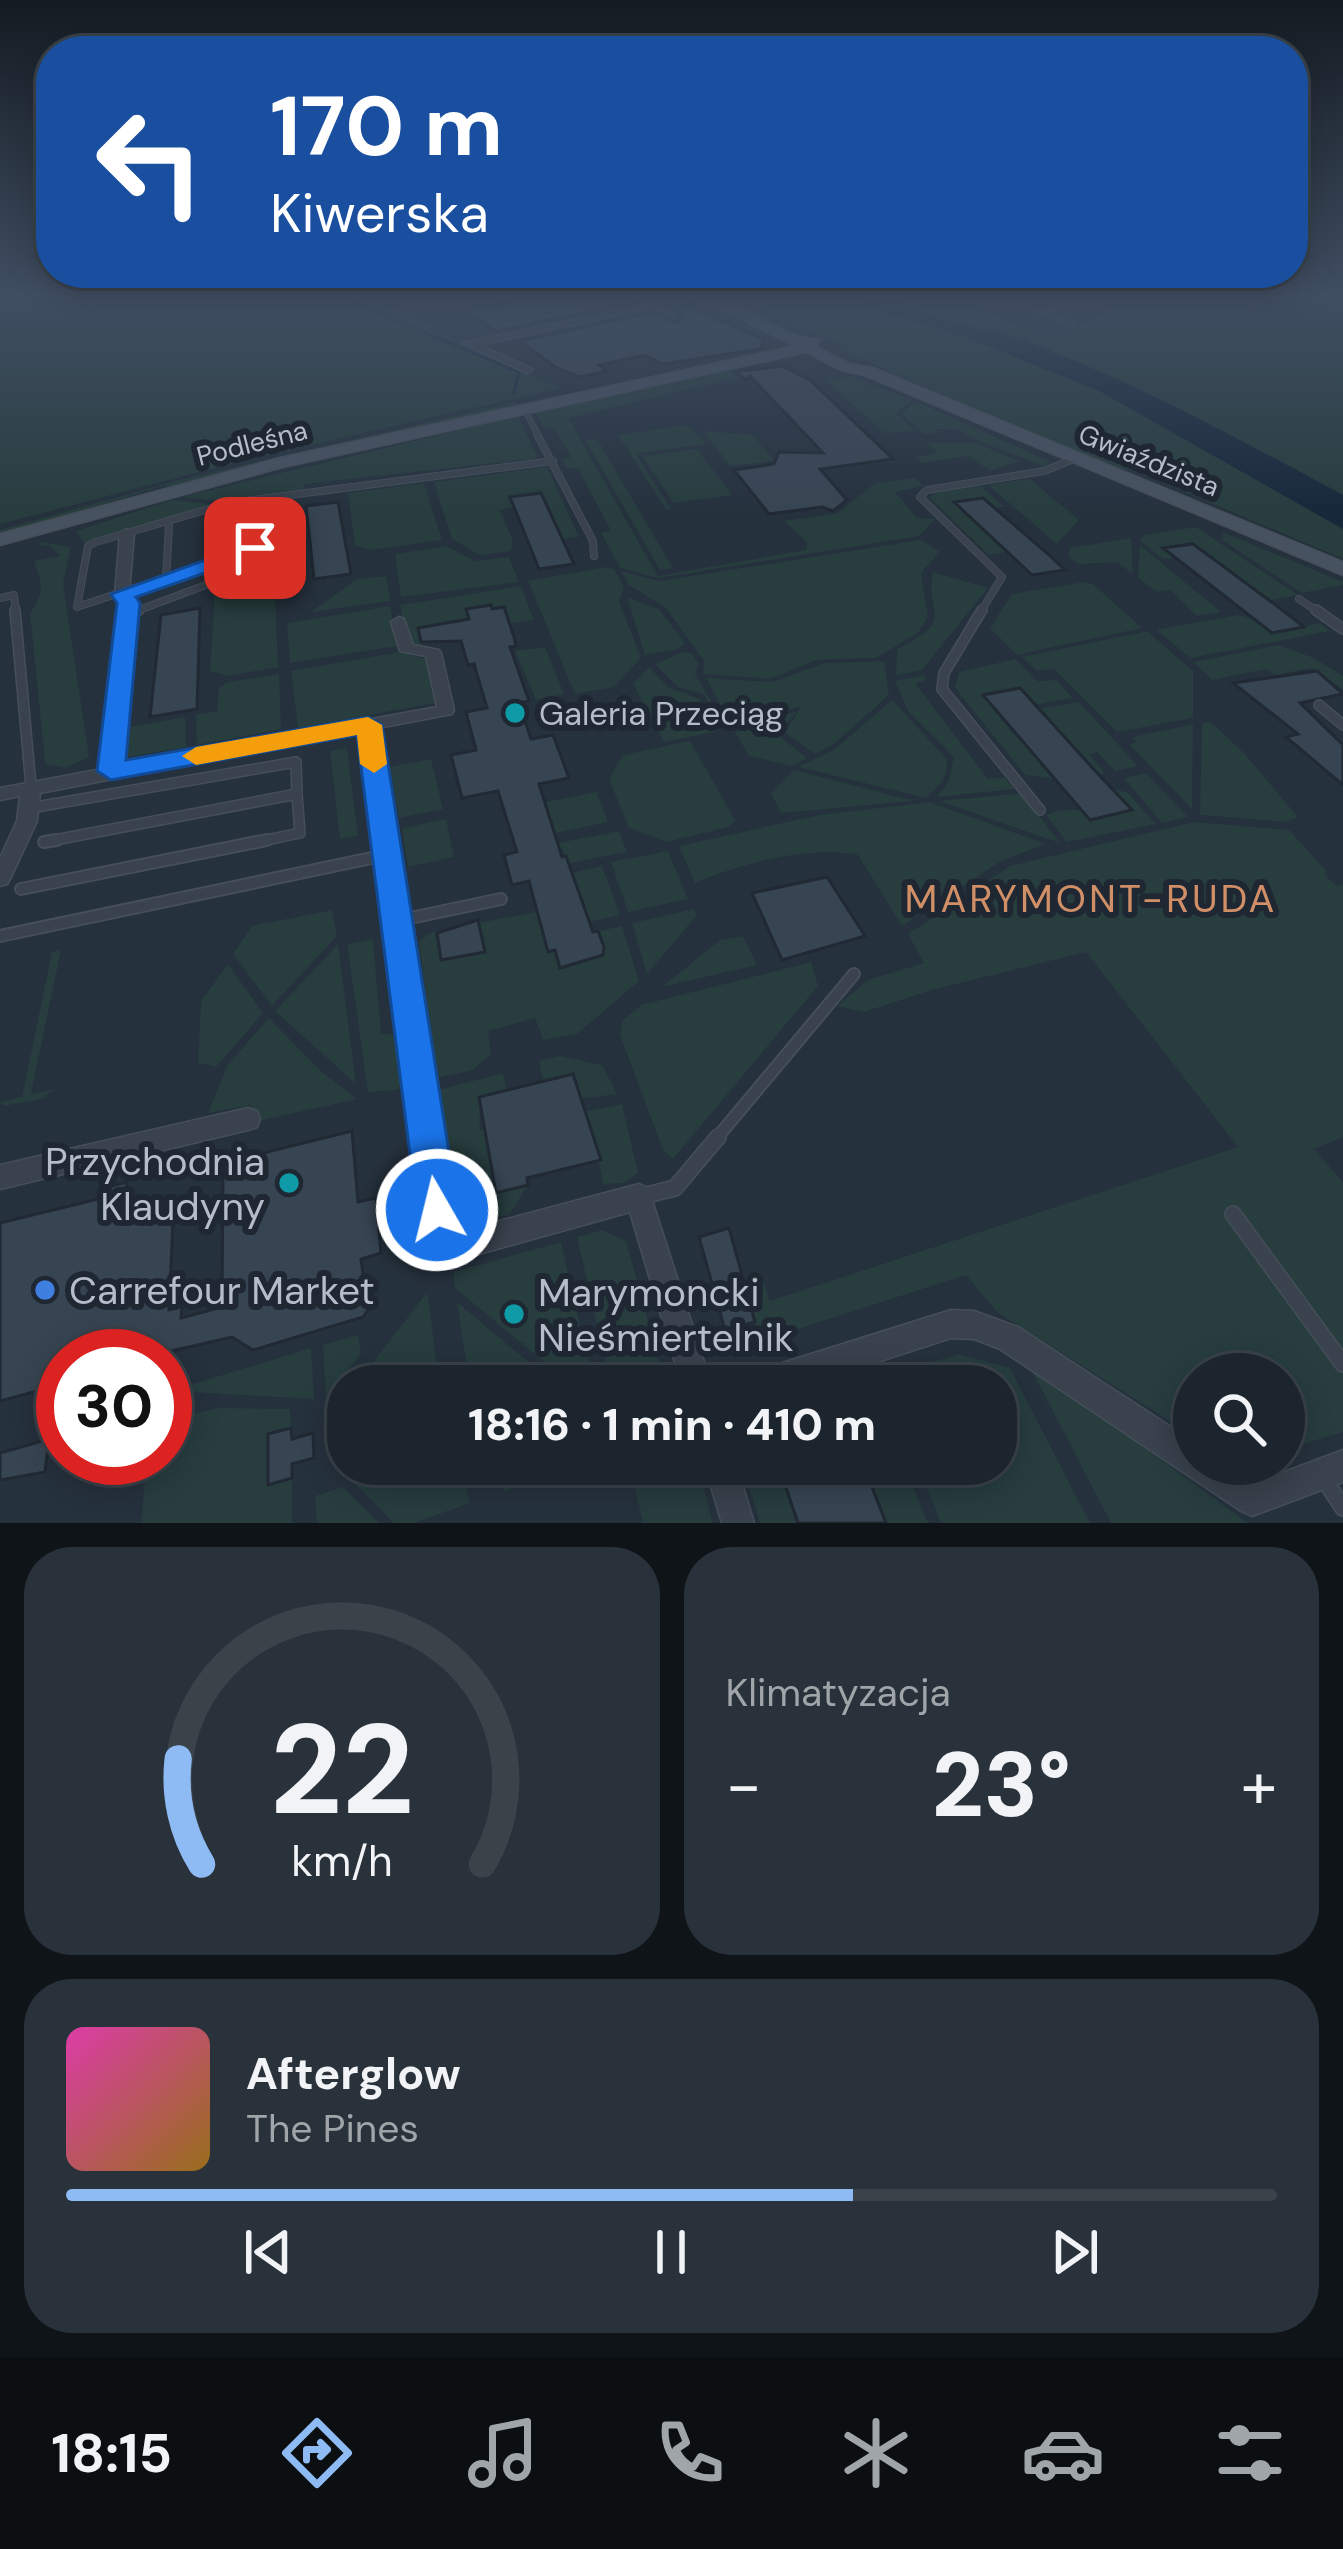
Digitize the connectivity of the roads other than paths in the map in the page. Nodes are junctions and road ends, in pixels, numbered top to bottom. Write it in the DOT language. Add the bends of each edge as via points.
graph roads {
  1 [pos="688,370"];
  2 [pos="866,370"];
  3 [pos="524,408"];
  4 [pos="1074,459"];
  5 [pos="553,461"];
  6 [pos="276,497"];
  7 [pos="252,506"];
  8 [pos="211,513"];
  9 [pos="169,525"];
  10 [pos="127,533"];
  11 [pos="0,540"];
  12 [pos="594,556"];
  13 [pos="212,563"];
  14 [pos="1343,568"];
  15 [pos="166,579"];
  16 [pos="122,594"];
  17 [pos="0,598"];
  18 [pos="1300,599"];
  19 [pos="127,614"];
  20 [pos="399,622"];
  21 [pos="1343,629"];
  22 [pos="1319,705"];
  23 [pos="380,723"];
  24 [pos="1343,725"];
  25 [pos="111,771"];
  26 [pos="31,786"];
  27 [pos="0,794"];
  28 [pos="297,794"];
  29 [pos="30,808"];
  30 [pos="1040,810"];
  31 [pos="44,842"];
  32 [pos="386,855"];
  33 [pos="0,879"];
  34 [pos="21,889"];
  35 [pos="501,899"];
  36 [pos="395,921"];
  37 [pos="0,936"];
  38 [pos="854,974"];
  39 [pos="248,1119"];
  40 [pos="0,1177"];
  41 [pos="639,1197"];
  42 [pos="1233,1214"];
  43 [pos="1343,1364"];
  44 [pos="691,1365"];
  45 [pos="823,1365"];
  46 [pos="1173,1448"];
  47 [pos="1332,1470"];
  48 [pos="726,1485"];
  49 [pos="1229,1485"];
  50 [pos="1292,1485"];
  51 [pos="1343,1508"];
  52 [pos="738,1523"];
  1 -- 3 [label="street, Podleśna"];
  2 -- 4 [label="street, Gwiaździsta"];
  3 -- 5 [label="lane"];
  3 -- 11 [label="street, Podleśna" via="262,467"];
  4 -- 14 [label="street, Gwiaździsta"];
  4 -- 30 [label="lane" via="920,497 1002,577 942,689"];
  5 -- 6 [label="lane"];
  5 -- 12 [label="lane"];
  6 -- 10 [label="lane"];
  6 -- 19 [label="lane" via="280,557"];
  7 -- 13 [label="lane" via="255,548"];
  8 -- 13 [label="lane"];
  9 -- 15 [label="lane"];
  10 -- 16 [label="street"];
  10 -- 16 [label="lane" via="88,546 77,607"];
  13 -- 15 [label="lane"];
  15 -- 16 [label="lane"];
  16 -- 19 [label="street"];
  17 -- 26 [label="lane" via="14,596"];
  18 -- 21 [label="lane"];
  19 -- 25 [label="street"];
  20 -- 23 [label="street" via="406,648 433,653 446,710"];
  22 -- 24 [label="lane"];
  23 -- 25 [label="street"];
  23 -- 32 [label="street"];
  25 -- 26 [label="street"];
  26 -- 27 [label="street"];
  26 -- 29 [label="street"];
  28 -- 29 [label="lane" via="296,762"];
  28 -- 31 [label="lane"];
  28 -- 34 [label="lane" via="300,833"];
  29 -- 33 [label="street"];
  32 -- 36 [label="street"];
  32 -- 37 [label="lane"];
  35 -- 36 [label="lane"];
  36 -- 41 [label="street" via="443,1250"];
  38 -- 41 [label="lane" via="675,1188"];
  39 -- 40 [label="street"];
  41 -- 44 [label="street"];
  42 -- 43 [label="lane"];
  45 -- 46 [label="street" via="951,1324 974,1325 1008,1337"];
  47 -- 51 [label="lane"];
  48 -- 52 [label="street"];
  49 -- 50 [label="street" via="1252,1500"];
}
